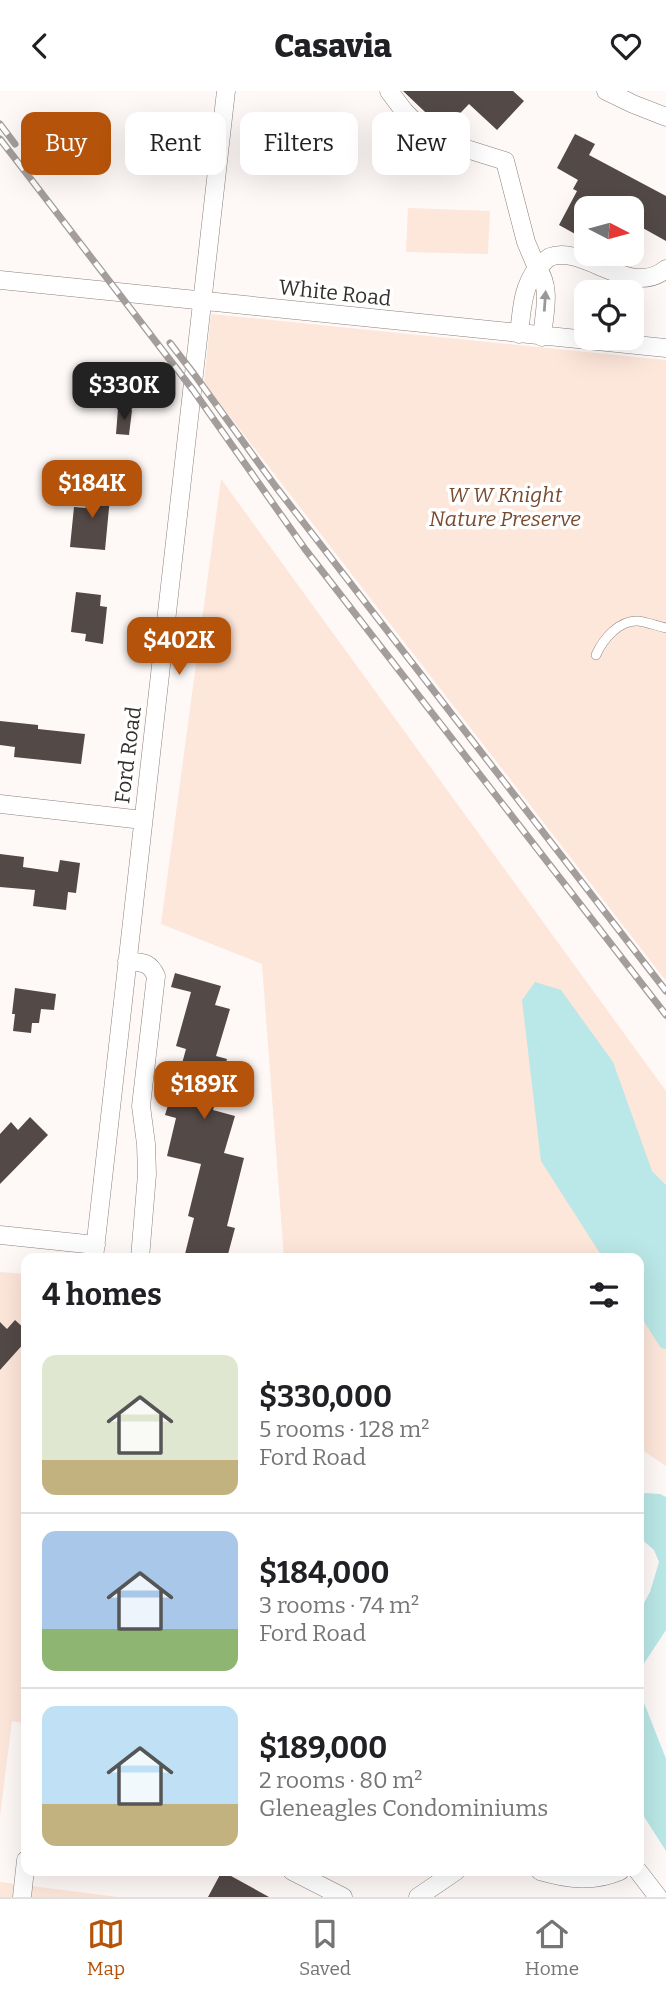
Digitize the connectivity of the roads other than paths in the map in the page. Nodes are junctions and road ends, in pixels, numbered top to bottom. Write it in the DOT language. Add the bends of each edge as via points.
graph roads {
  1 [pos="226,91"];
  2 [pos="389,91"];
  3 [pos="606,91"];
  4 [pos="666,117"];
  5 [pos="537,268"];
  6 [pos="666,269"];
  7 [pos="0,280"];
  8 [pos="202,302"];
  9 [pos="519,334"];
  10 [pos="542,337"];
  11 [pos="666,348"];
  12 [pos="666,628"];
  13 [pos="596,655"];
  14 [pos="0,804"];
  15 [pos="143,820"];
  16 [pos="127,961"];
  17 [pos="0,1235"];
  18 [pos="95,1252"];
  19 [pos="141,1253"];
  20 [pos="24,1876"];
  21 [pos="302,1876"];
  22 [pos="449,1876"];
  23 [pos="559,1876"];
  24 [pos="607,1876"];
  25 [pos="642,1876"];
  26 [pos="22,1897"];
  27 [pos="343,1897"];
  28 [pos="418,1897"];
  29 [pos="658,1897"];
  1 -- 8 [label="street, Ford Road"];
  2 -- 5 [label="street" via="425,132 446,145 505,161"];
  3 -- 4 [label="street"];
  5 -- 6 [label="street" via="550,258 569,255 643,278"];
  5 -- 9 [label="street" via="527,283"];
  10 -- 5 [label="street, one-way" via="546,286"];
  7 -- 8 [label="street, White Road"];
  8 -- 9 [label="street, White Road"];
  8 -- 15 [label="street, Ford Road"];
  9 -- 10 [label="street, White Road"];
  10 -- 11 [label="street, White Road"];
  12 -- 13 [label="lane" via="629,621 609,635"];
  14 -- 15 [label="street"];
  15 -- 16 [label="street, Ford Road"];
  16 -- 18 [label="street, Ford Road"];
  16 -- 19 [label="street" via="145,963 156,976 141,1106 147,1174"];
  17 -- 18 [label="street"];
  20 -- 26 [label="street"];
  21 -- 27 [label="street"];
  22 -- 28 [label="street"];
  23 -- 24 [label="street" via="584,1880"];
  25 -- 29 [label="street"];
}
